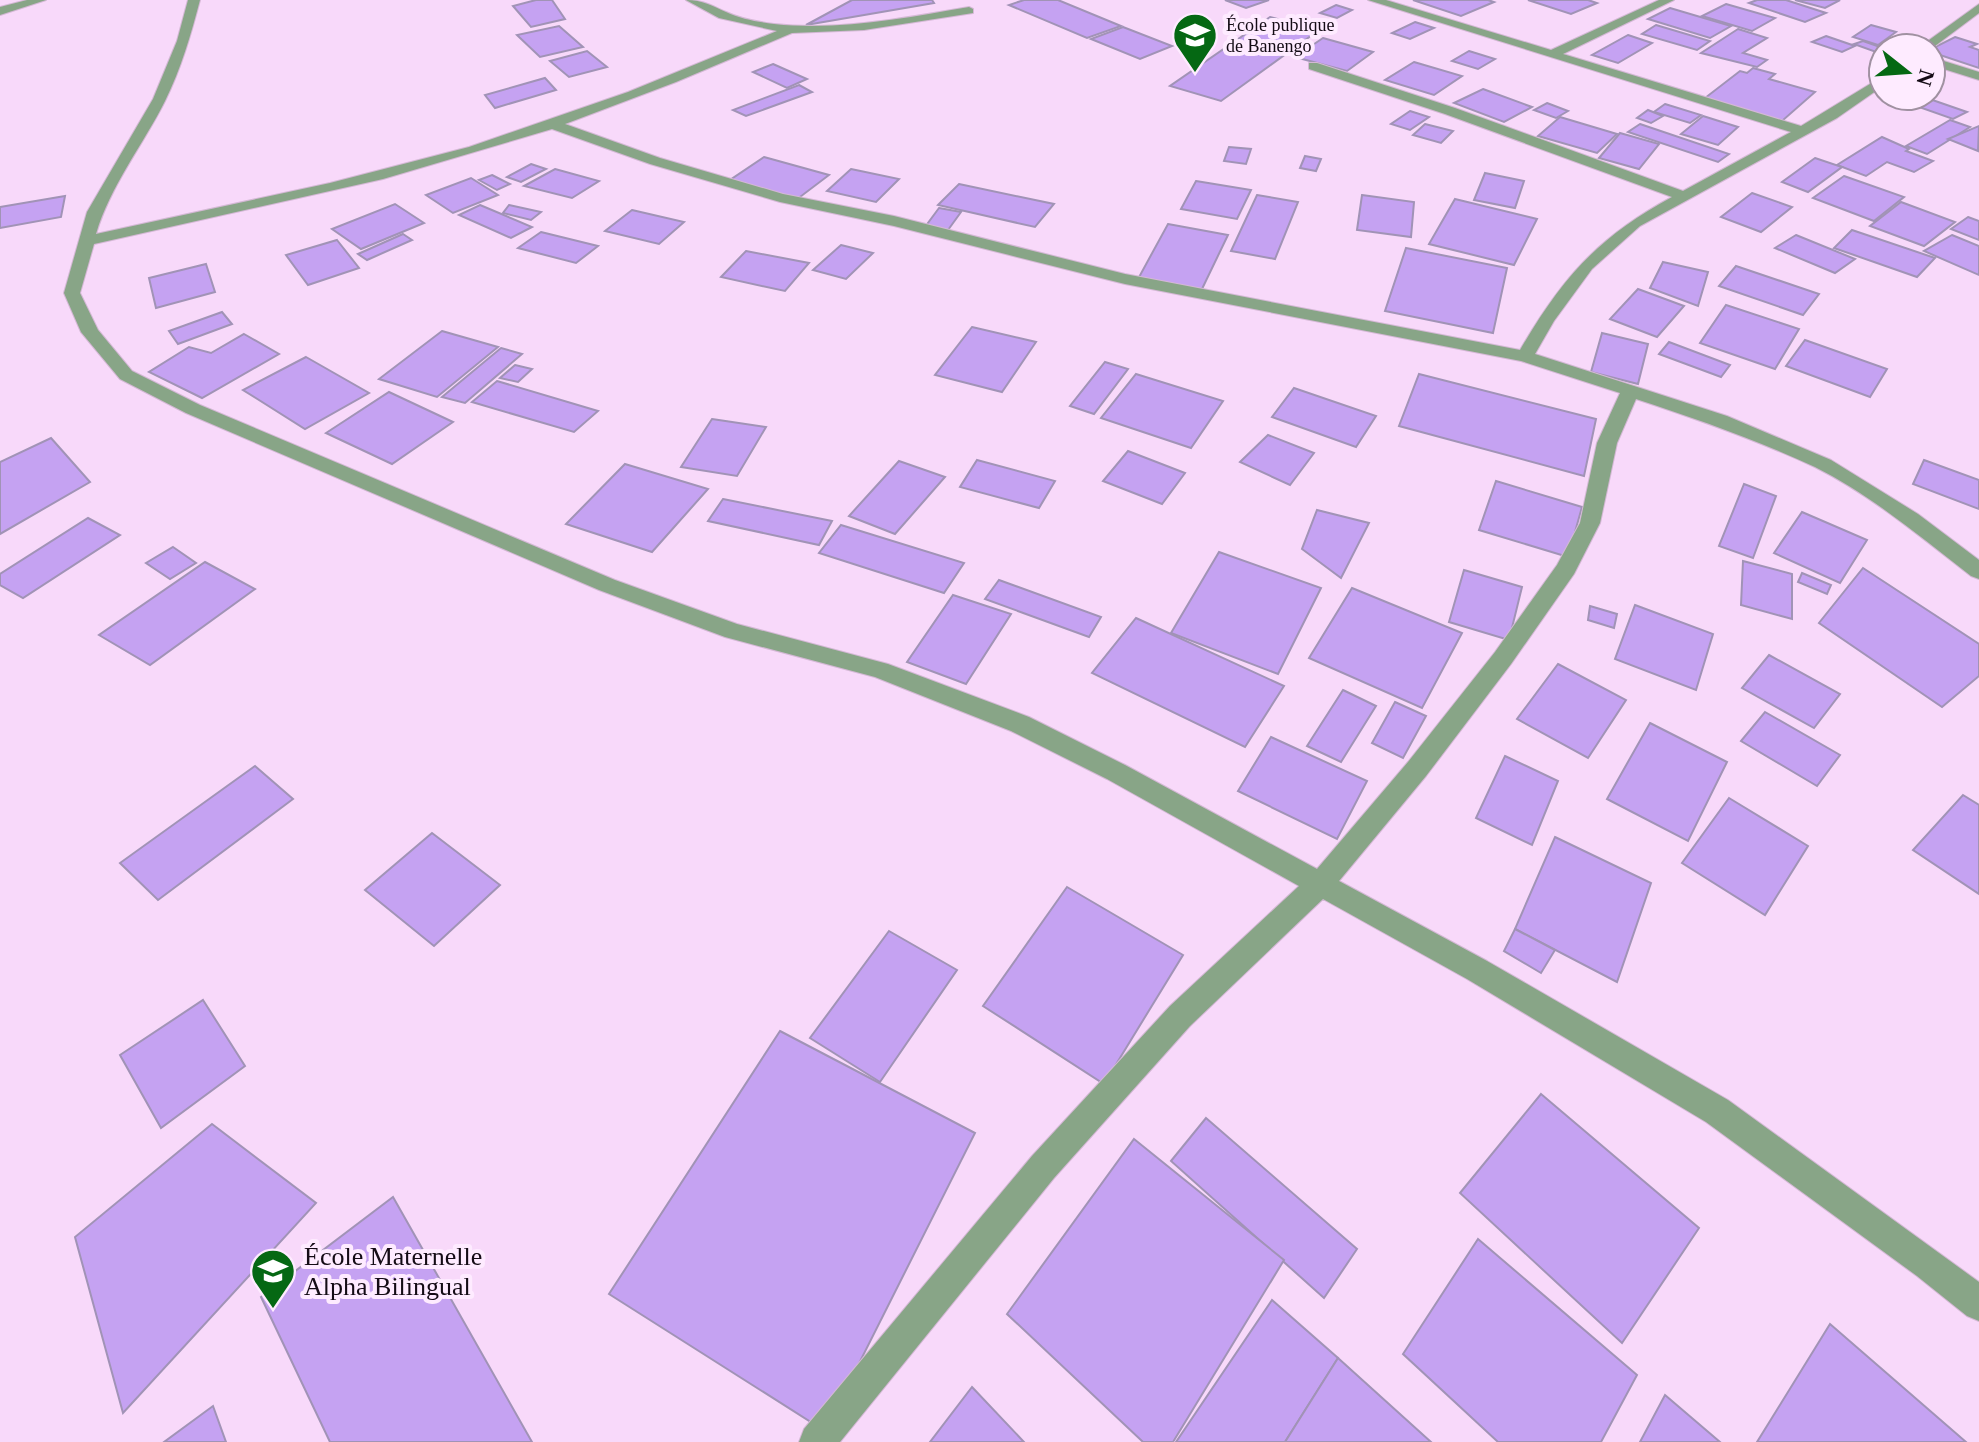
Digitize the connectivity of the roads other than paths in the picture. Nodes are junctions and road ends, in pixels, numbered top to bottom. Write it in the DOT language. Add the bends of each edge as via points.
graph roads {
  1 [pos="40,0"];
  2 [pos="194,0"];
  3 [pos="692,0"];
  4 [pos="1374,0"];
  5 [pos="1668,0"];
  6 [pos="1979,7"];
  7 [pos="0,11"];
  8 [pos="969,11"];
  9 [pos="787,31"];
  10 [pos="1945,32"];
  11 [pos="1551,55"];
  12 [pos="1313,66"];
  13 [pos="1947,66"];
  14 [pos="1979,76"];
  15 [pos="1867,91"];
  16 [pos="548,123"];
  17 [pos="1802,131"];
  18 [pos="1686,197"];
  19 [pos="88,241"];
  20 [pos="1525,356"];
  21 [pos="1631,390"];
  22 [pos="1979,571"];
  23 [pos="1320,884"];
  24 [pos="1979,1304"];
  25 [pos="823,1440"];
  1 -- 7 [label="street"];
  2 -- 19 [label="street" via="160,99 95,212"];
  3 -- 9 [label="street" via="723,15"];
  4 -- 11 [label="street"];
  5 -- 11 [label="street"];
  6 -- 10 [label="street"];
  8 -- 9 [label="street"];
  9 -- 16 [label="street"];
  11 -- 17 [label="street"];
  12 -- 18 [label="street"];
  13 -- 14 [label="street"];
  15 -- 17 [label="street"];
  16 -- 19 [label="street" via="365,178"];
  16 -- 20 [label="street" via="780,198 1125,279"];
  17 -- 18 [label="street"];
  18 -- 20 [label="street" via="1635,223 1586,266"];
  19 -- 23 [label="street" via="72,293 90,332 126,375 288,452 607,585 733,631 880,670 1020,724"];
  20 -- 21 [label="street"];
  21 -- 22 [label="street" via="1824,464 1911,519"];
  21 -- 23 [label="street" via="1607,443 1590,523 1566,569 1417,769"];
  23 -- 24 [label="street" via="1717,1111"];
  23 -- 25 [label="street" via="1180,1016 1053,1156"];
}
